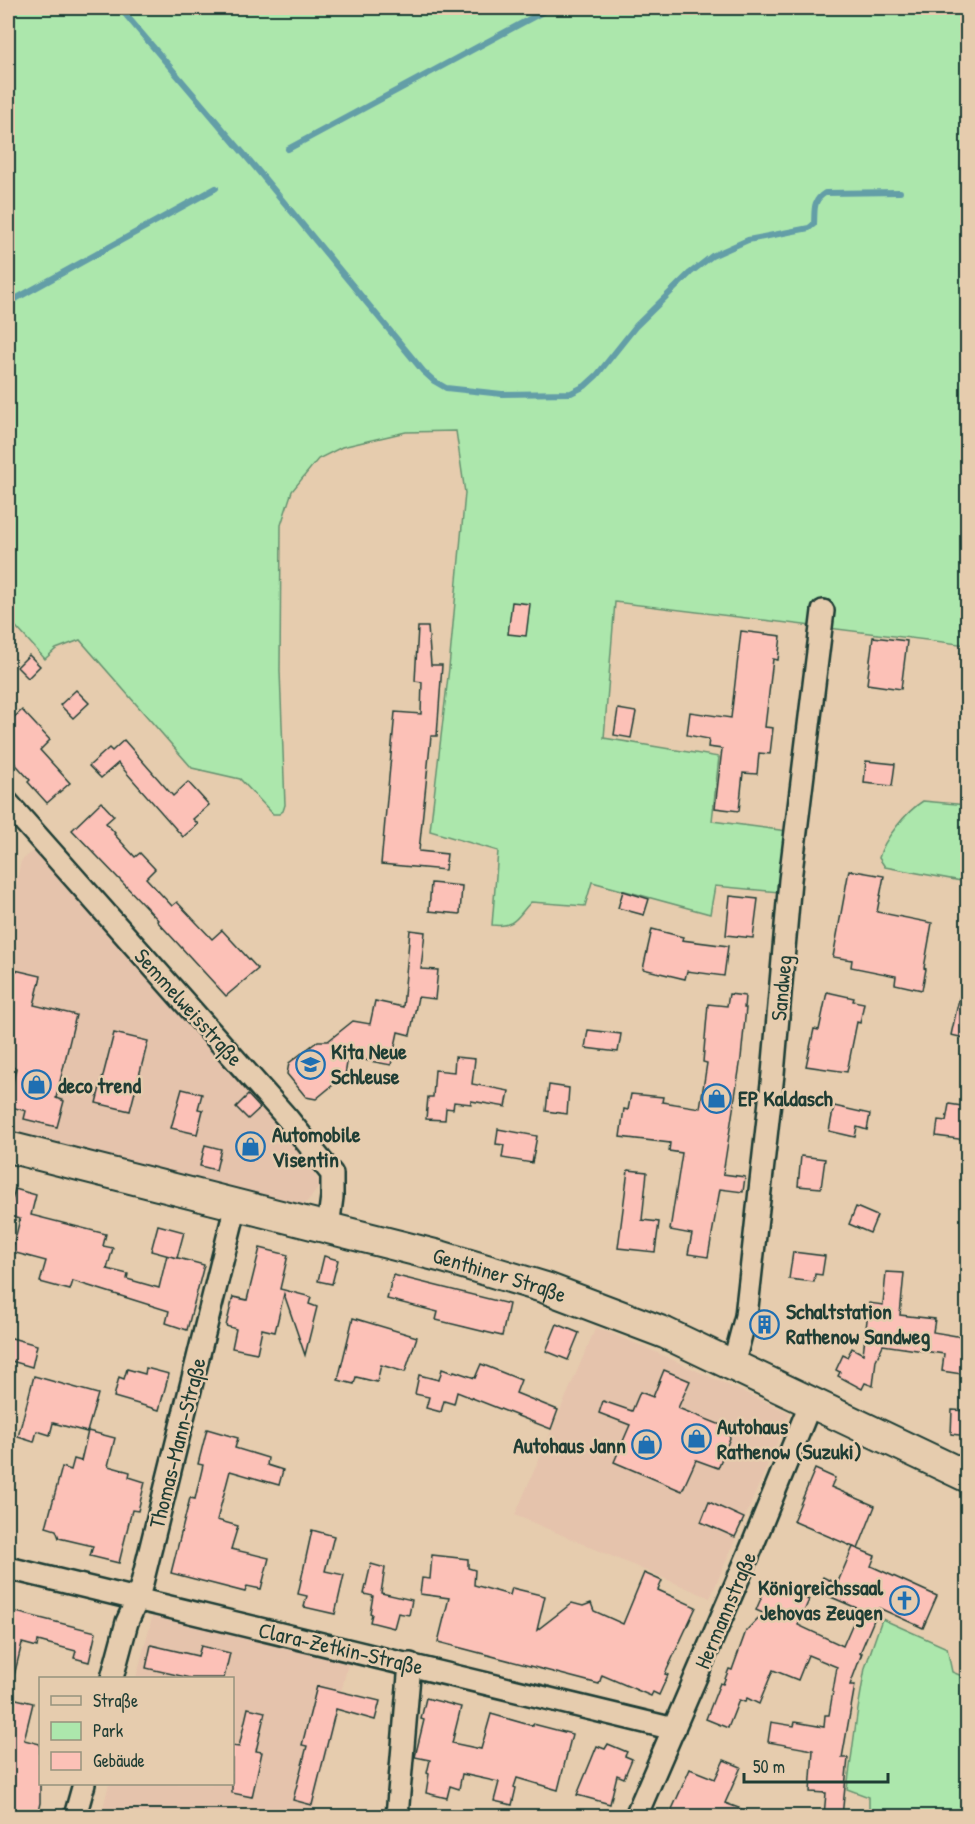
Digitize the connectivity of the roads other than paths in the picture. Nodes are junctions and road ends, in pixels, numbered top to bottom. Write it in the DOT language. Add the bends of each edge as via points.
graph roads {
  1 [pos="824,611"];
  2 [pos="8,803"];
  3 [pos="8,1147"];
  4 [pos="236,1205"];
  5 [pos="328,1227"];
  6 [pos="733,1365"];
  7 [pos="811,1402"];
  8 [pos="968,1477"];
  9 [pos="8,1568"];
  10 [pos="137,1600"];
  11 [pos="410,1664"];
  12 [pos="112,1677"];
  13 [pos="674,1729"];
  14 [pos="84,1785"];
  15 [pos="75,1816"];
  16 [pos="397,1816"];
  17 [pos="636,1816"];
  1 -- 6 [label="street, Sandweg" via="790,880 746,1316"];
  2 -- 5 [label="street, Semmelweisstraße" via="288,1119 332,1174"];
  3 -- 4 [label="main road, Genthiner Straße"];
  4 -- 5 [label="main road, Genthiner Straße"];
  4 -- 10 [label="street, Thomas-Mann-Straße"];
  5 -- 6 [label="main road, Genthiner Straße" via="555,1291 665,1333"];
  6 -- 7 [label="main road, Genthiner Straße"];
  7 -- 8 [label="main road, Genthiner Straße"];
  7 -- 13 [label="street, Hermannstraße"];
  9 -- 10 [label="street, Clara-Zetkin-Straße"];
  10 -- 11 [label="street, Clara-Zetkin-Straße"];
  10 -- 12 [label="street, Thomas-Mann-Straße"];
  11 -- 13 [label="street, Clara-Zetkin-Straße"];
  11 -- 16 [label="street"];
  13 -- 17 [label="street, Hermannstraße"];
  14 -- 15 [label="street"];
}
